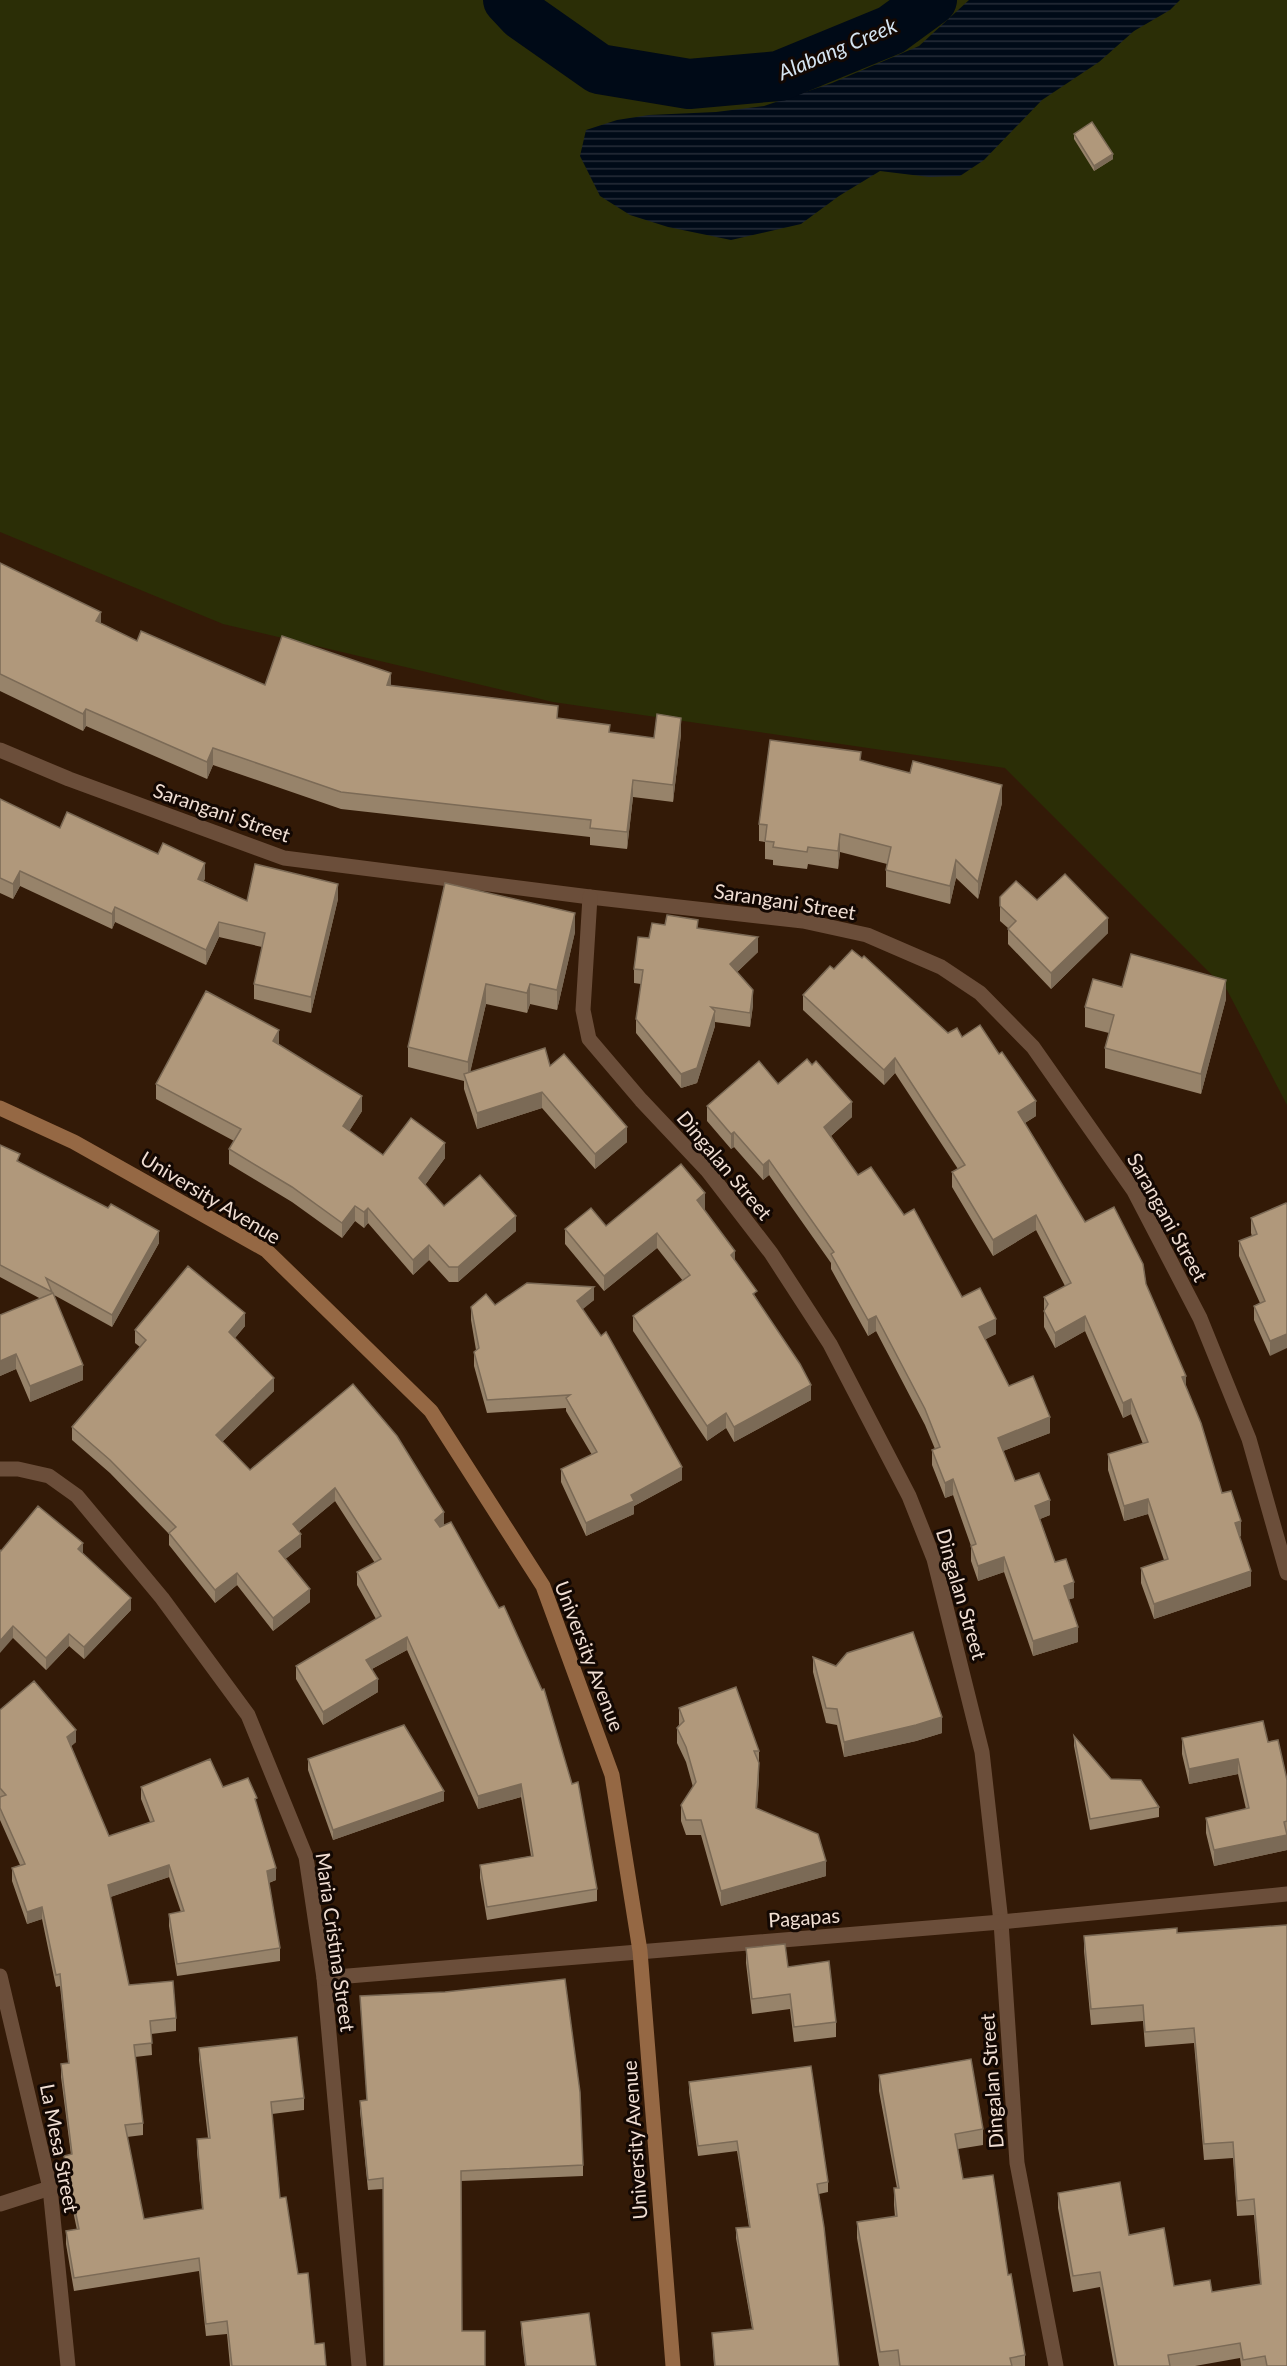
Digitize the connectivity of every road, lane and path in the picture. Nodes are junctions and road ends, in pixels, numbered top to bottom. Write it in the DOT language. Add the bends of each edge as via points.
graph roads {
  1 [pos="0,750"];
  2 [pos="590,897"];
  3 [pos="0,1108"];
  4 [pos="0,1469"];
  5 [pos="1287,1574"];
  6 [pos="1287,1894"];
  7 [pos="1001,1922"];
  8 [pos="640,1951"];
  9 [pos="0,1977"];
  10 [pos="324,1978"];
  11 [pos="50,2188"];
  12 [pos="0,2204"];
  13 [pos="69,2366"];
  14 [pos="359,2366"];
  15 [pos="673,2366"];
  16 [pos="1056,2366"];
  1 -- 2 [label="street, Sarangani Street" via="284,858"];
  2 -- 5 [label="street, Sarangani Street" via="803,921 867,935 941,967 980,993 1033,1047 1134,1191 1200,1318 1250,1439"];
  2 -- 7 [label="street, Dingalan Street" via="582,1010 589,1039 707,1170 771,1253 830,1344 909,1496 934,1559 982,1752"];
  3 -- 8 [label="street, University Avenue" via="74,1142 266,1250 430,1411 543,1586 612,1775"];
  4 -- 10 [label="street, Maria Cristina Street" via="49,1476 77,1496 162,1598 248,1715 306,1857"];
  6 -- 7 [label="street, Pagapas"];
  7 -- 8 [label="street, Pagapas"];
  7 -- 16 [label="street, Dingalan Street" via="1017,2163"];
  8 -- 10 [label="street, Pagapas"];
  8 -- 15 [label="street, University Avenue"];
  9 -- 11 [label="street, La Mesa Street"];
  10 -- 14 [label="street, Maria Cristina Street"];
  11 -- 12 [label="street"];
  11 -- 13 [label="street, La Mesa Street"];
}
